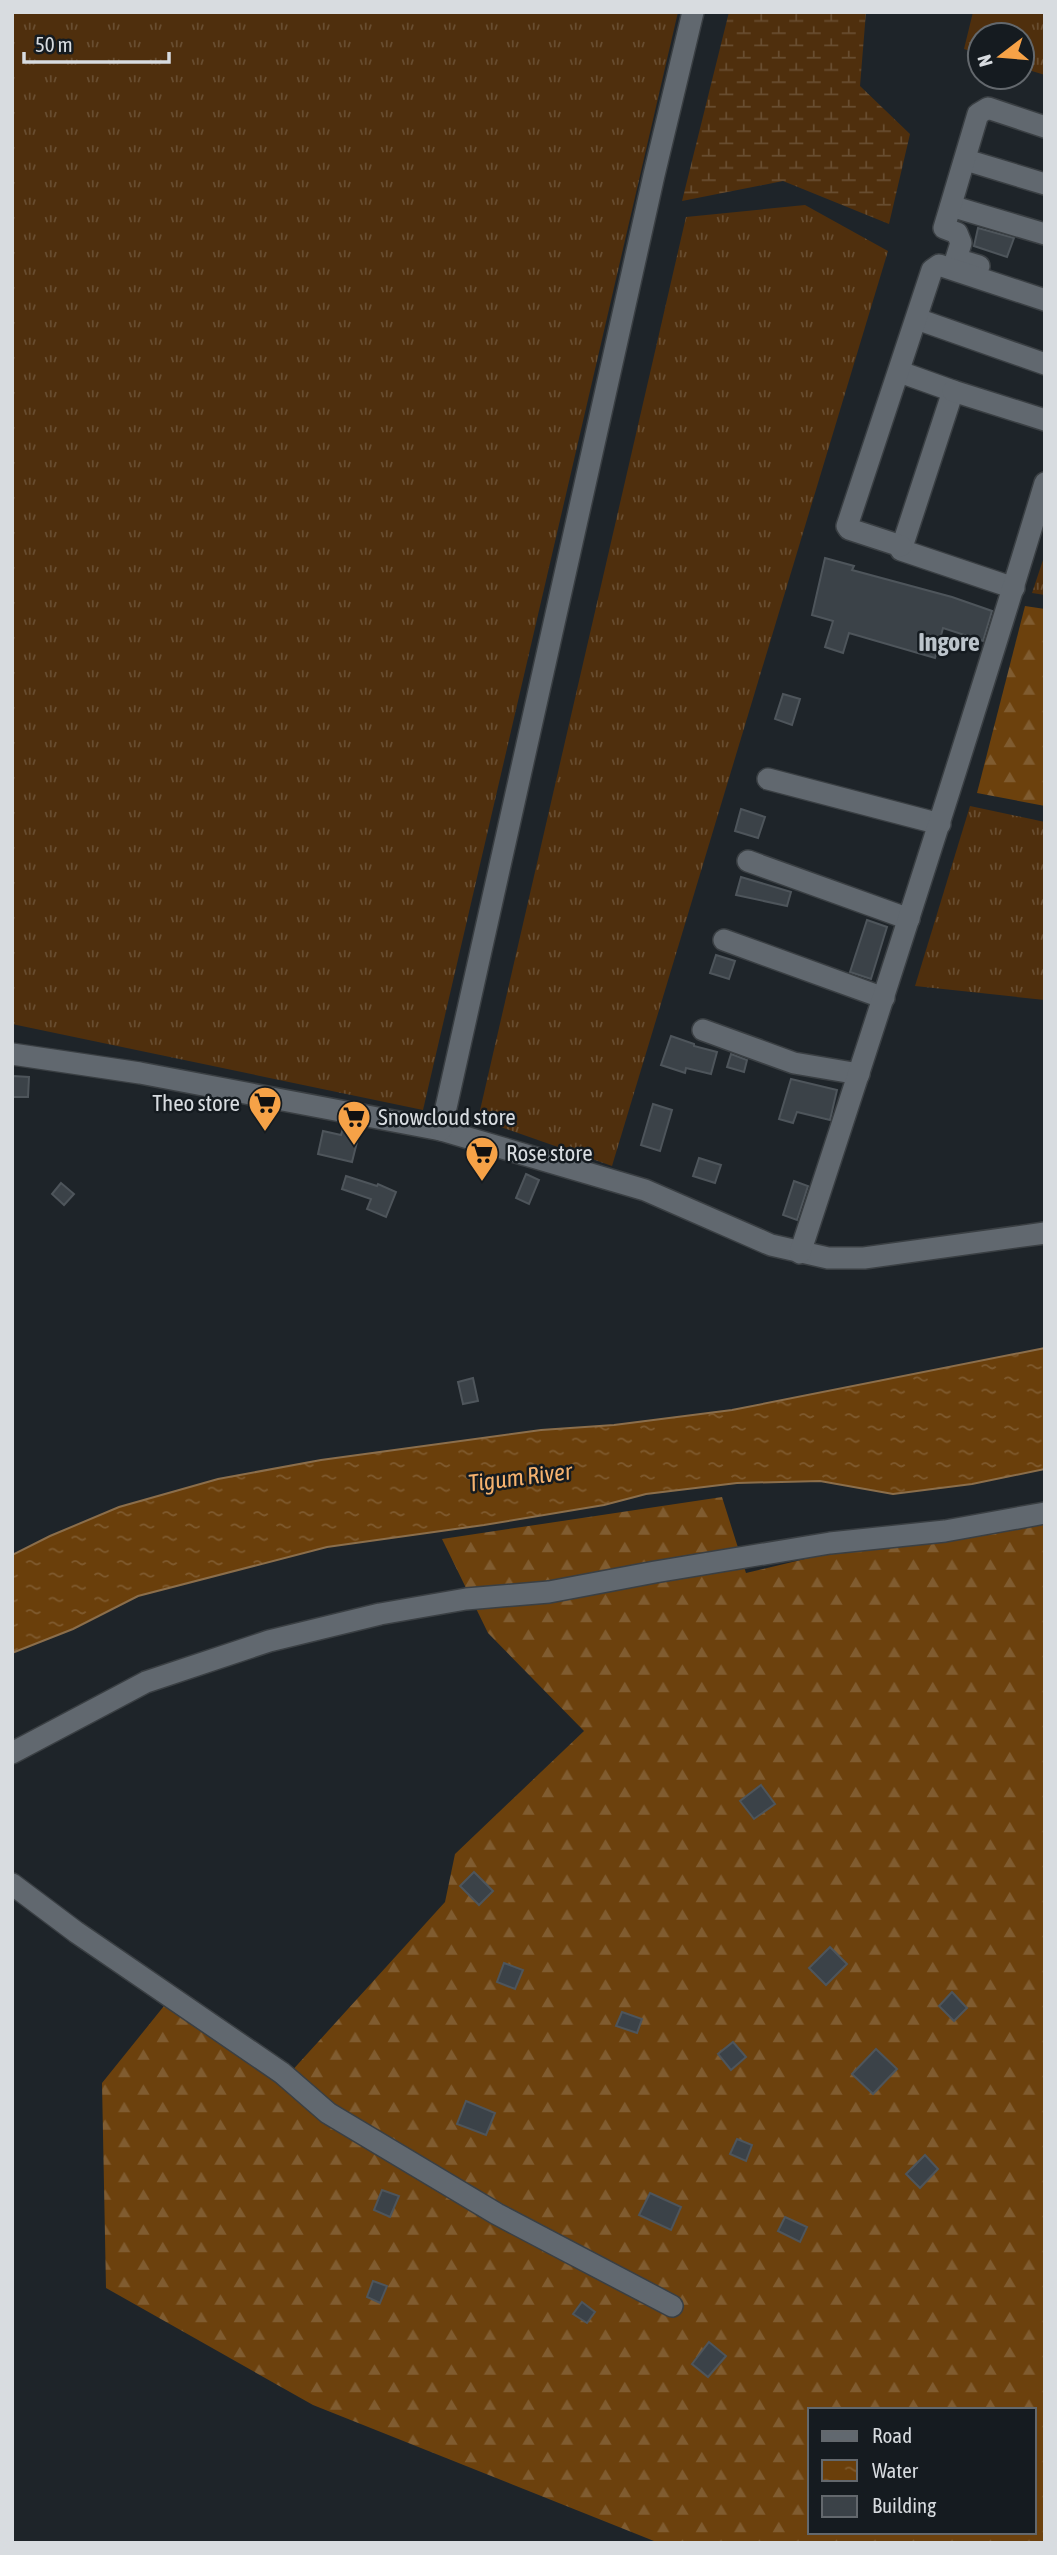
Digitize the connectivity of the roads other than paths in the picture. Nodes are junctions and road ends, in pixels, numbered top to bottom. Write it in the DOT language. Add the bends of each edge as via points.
graph roads {
  1 [pos="693,12"];
  2 [pos="1045,127"];
  3 [pos="966,160"];
  4 [pos="1045,184"];
  5 [pos="951,206"];
  6 [pos="1045,234"];
  7 [pos="1045,285"];
  8 [pos="1045,300"];
  9 [pos="917,319"];
  10 [pos="1045,365"];
  11 [pos="900,372"];
  12 [pos="953,391"];
  13 [pos="1045,420"];
  14 [pos="1045,483"];
  15 [pos="901,546"];
  16 [pos="1014,587"];
  17 [pos="768,779"];
  18 [pos="940,824"];
  19 [pos="748,861"];
  20 [pos="909,919"];
  21 [pos="724,940"];
  22 [pos="884,998"];
  23 [pos="703,1030"];
  24 [pos="12,1054"];
  25 [pos="859,1074"];
  26 [pos="441,1130"];
  27 [pos="1045,1233"];
  28 [pos="800,1252"];
  29 [pos="1045,1513"];
  30 [pos="12,1753"];
  31 [pos="12,1884"];
  32 [pos="672,2306"];
  1 -- 26 [label="street"];
  2 -- 3 [label="street" via="982,110"];
  3 -- 4 [label="street"];
  3 -- 5 [label="street"];
  5 -- 6 [label="street"];
  5 -- 7 [label="street" via="944,228 957,233 961,243 956,259"];
  8 -- 9 [label="street" via="939,265 932,270"];
  9 -- 10 [label="street"];
  9 -- 11 [label="street"];
  11 -- 12 [label="street"];
  11 -- 15 [label="street" via="847,528"];
  12 -- 13 [label="street"];
  12 -- 15 [label="street"];
  14 -- 16 [label="street"];
  15 -- 16 [label="street" via="905,552"];
  16 -- 18 [label="street"];
  17 -- 18 [label="street"];
  18 -- 20 [label="street"];
  19 -- 20 [label="street"];
  20 -- 22 [label="street"];
  21 -- 22 [label="street"];
  22 -- 25 [label="street"];
  23 -- 25 [label="street" via="794,1063"];
  24 -- 26 [label="street" via="140,1073"];
  25 -- 28 [label="street"];
  26 -- 28 [label="street" via="645,1189 771,1245"];
  27 -- 28 [label="street" via="864,1258"];
  29 -- 30 [label="street" via="803,1548 549,1592 466,1599 380,1614 269,1641 146,1682"];
  31 -- 32 [label="street" via="282,2073 328,2113 497,2214"];
}
